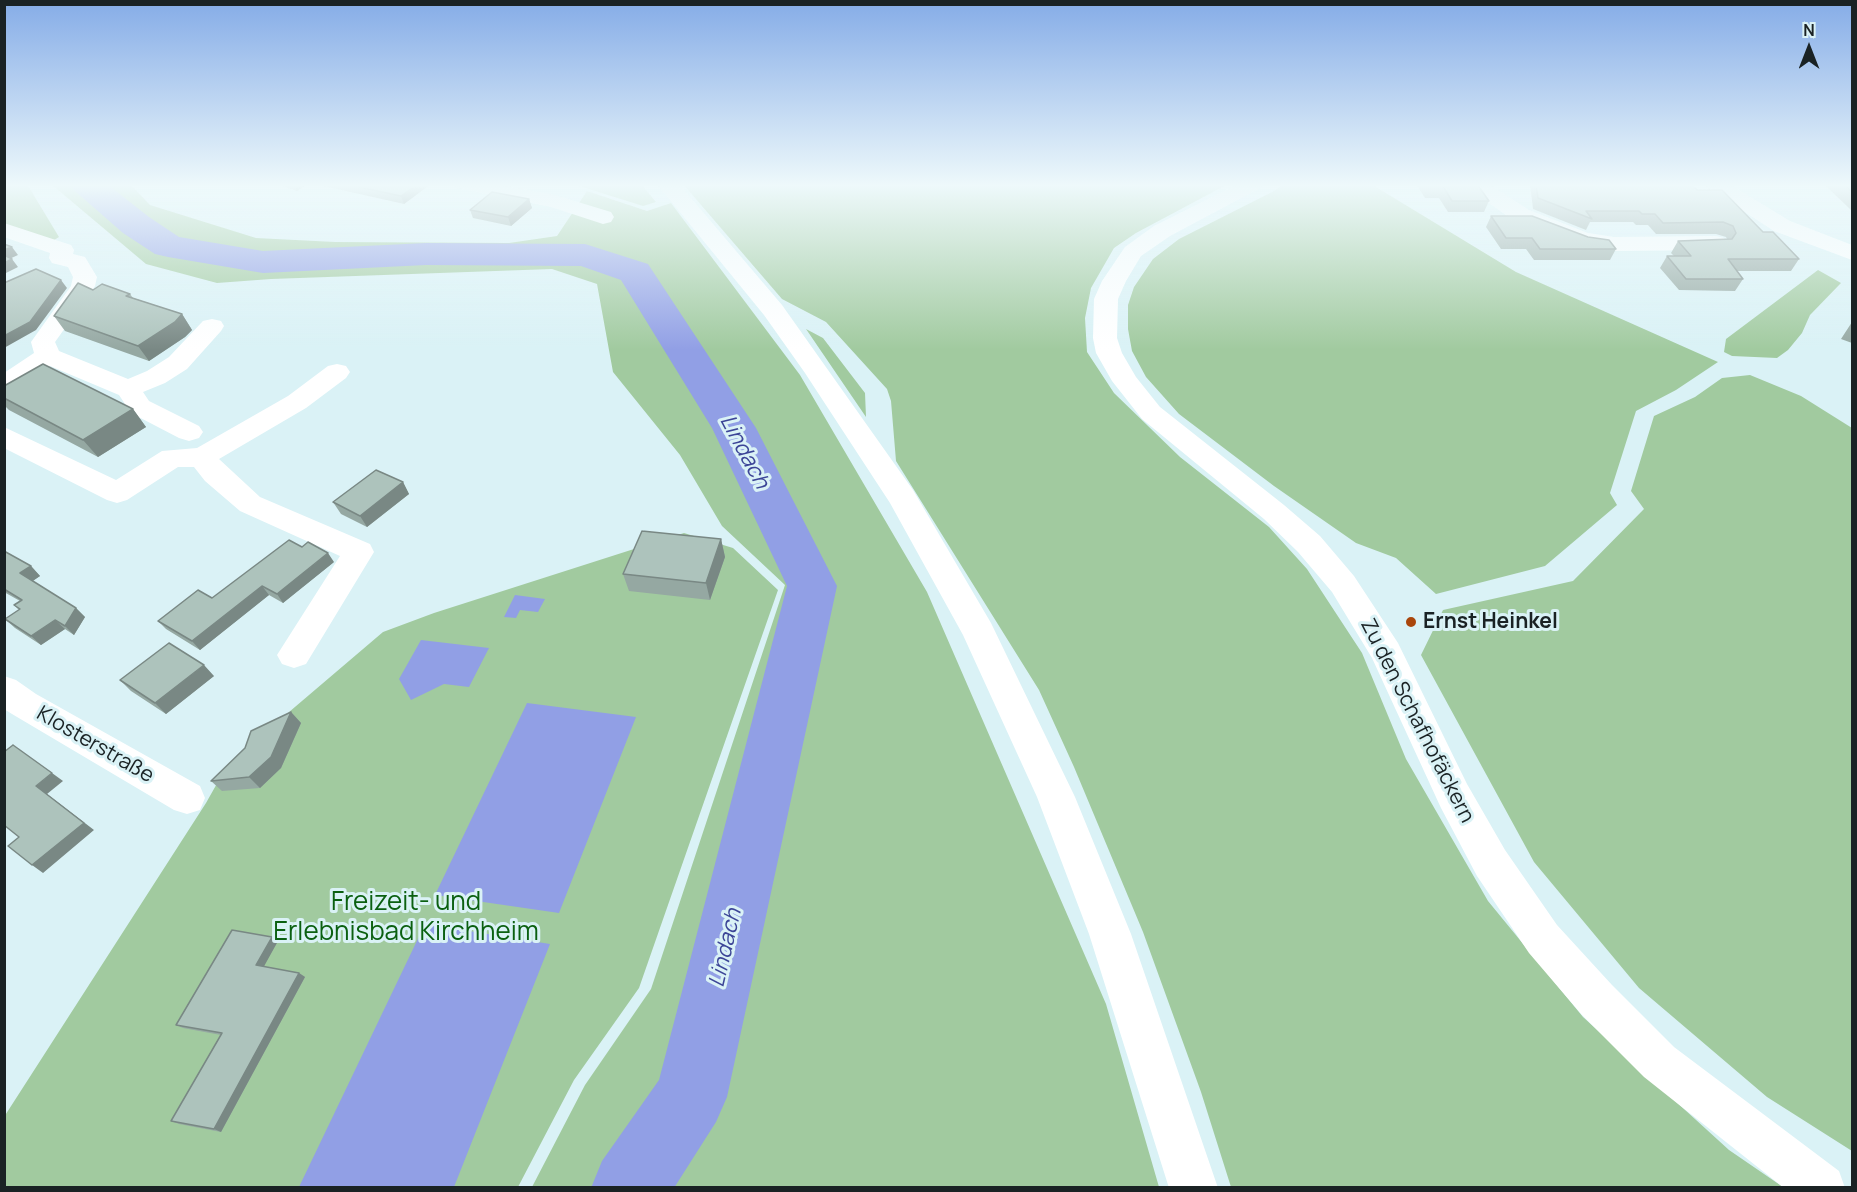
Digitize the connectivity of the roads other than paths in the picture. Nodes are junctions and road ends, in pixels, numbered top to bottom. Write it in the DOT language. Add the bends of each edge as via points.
graph roads {
  1 [pos="34,240"];
  2 [pos="714,240"];
  3 [pos="1150,240"];
  4 [pos="1582,240"];
  5 [pos="1817,240"];
  6 [pos="1716,243"];
  7 [pos="1852,253"];
  8 [pos="212,326"];
  9 [pos="48,356"];
  10 [pos="337,372"];
  11 [pos="4,385"];
  12 [pos="128,389"];
  13 [pos="4,436"];
  14 [pos="196,445"];
  15 [pos="294,655"];
  16 [pos="11,704"];
  17 [pos="187,798"];
  18 [pos="1194,1188"];
  19 [pos="1822,1188"];
  1 -- 9 [label="street" via="63,250 51,262 77,262 85,277 43,342"];
  2 -- 18 [label="main road" via="815,368 902,498 979,632 1056,797 1106,924"];
  3 -- 19 [label="street, Zu den Schafhofäckern" via="1133,252 1106,299 1104,326 1109,353 1125,381 1151,413 1309,544 1343,584 1386,652 1454,796 1491,863 1543,939 1659,1062"];
  4 -- 6 [label="street" via="1614,244"];
  5 -- 7 [label="street"];
  8 -- 12 [label="street" via="178,363"];
  9 -- 11 [label="street"];
  9 -- 12 [label="street"];
  10 -- 14 [label="street" via="297,402"];
  12 -- 14 [label="street" via="141,407"];
  13 -- 14 [label="street" via="117,493"];
  14 -- 15 [label="street" via="215,474 250,504 359,552"];
  16 -- 17 [label="street, Klosterstraße"];
}
